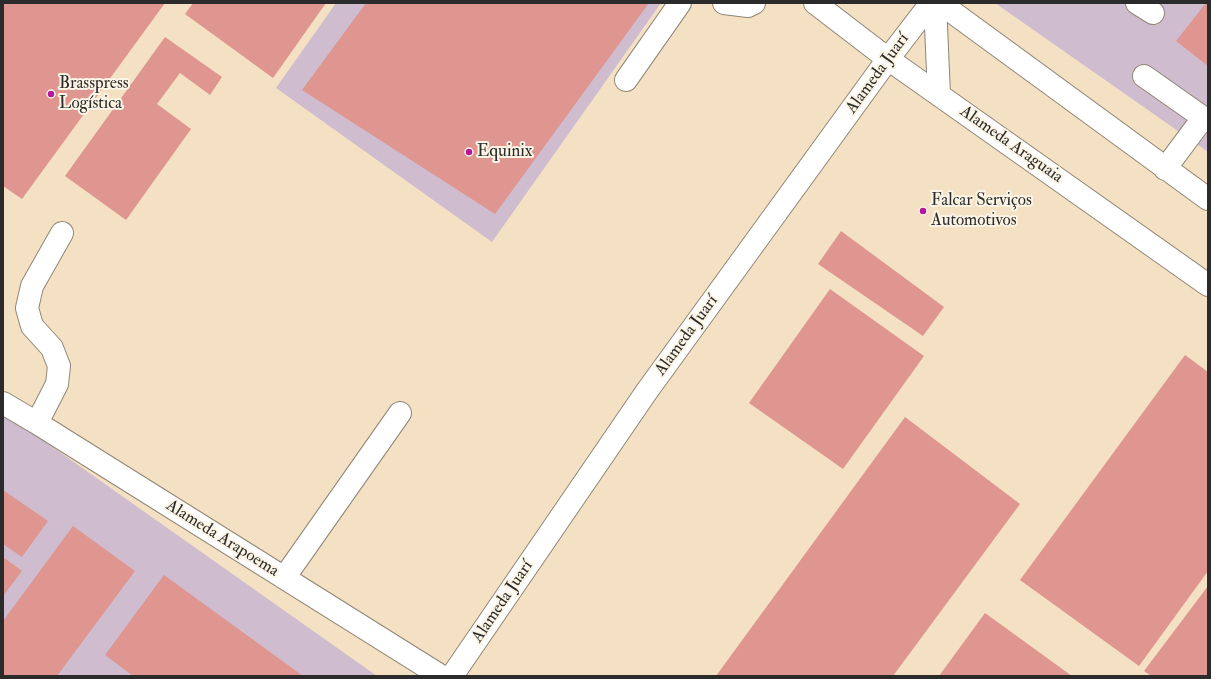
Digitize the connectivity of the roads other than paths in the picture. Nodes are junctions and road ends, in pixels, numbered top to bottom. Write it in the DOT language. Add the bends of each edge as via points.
graph roads {
  1 [pos="680,3"];
  2 [pos="724,3"];
  3 [pos="754,3"];
  4 [pos="815,3"];
  5 [pos="931,3"];
  6 [pos="935,3"];
  7 [pos="940,3"];
  8 [pos="888,59"];
  9 [pos="1144,76"];
  10 [pos="626,80"];
  11 [pos="939,95"];
  12 [pos="1206,120"];
  13 [pos="1166,169"];
  14 [pos="1208,199"];
  15 [pos="62,233"];
  16 [pos="1208,285"];
  17 [pos="3,403"];
  18 [pos="400,413"];
  19 [pos="37,422"];
  20 [pos="284,578"];
  21 [pos="441,676"];
  22 [pos="452,676"];
  1 -- 10 [label="street"];
  2 -- 3 [label="street" via="748,6"];
  4 -- 8 [label="street, Alameda Araguaia"];
  5 -- 8 [label="street, Alameda Juarí"];
  6 -- 11 [label="street"];
  7 -- 13 [label="street"];
  8 -- 11 [label="street, Alameda Araguaia"];
  8 -- 22 [label="street, Alameda Juarí" via="647,391"];
  9 -- 12 [label="street"];
  11 -- 16 [label="street, Alameda Araguaia"];
  12 -- 13 [label="street"];
  13 -- 14 [label="street"];
  15 -- 19 [label="street" via="32,286 27,308 32,326 52,348 59,366 57,384"];
  17 -- 19 [label="street, Alameda Arapoema"];
  18 -- 20 [label="street"];
  19 -- 20 [label="street, Alameda Arapoema"];
  20 -- 21 [label="street, Alameda Arapoema"];
}
